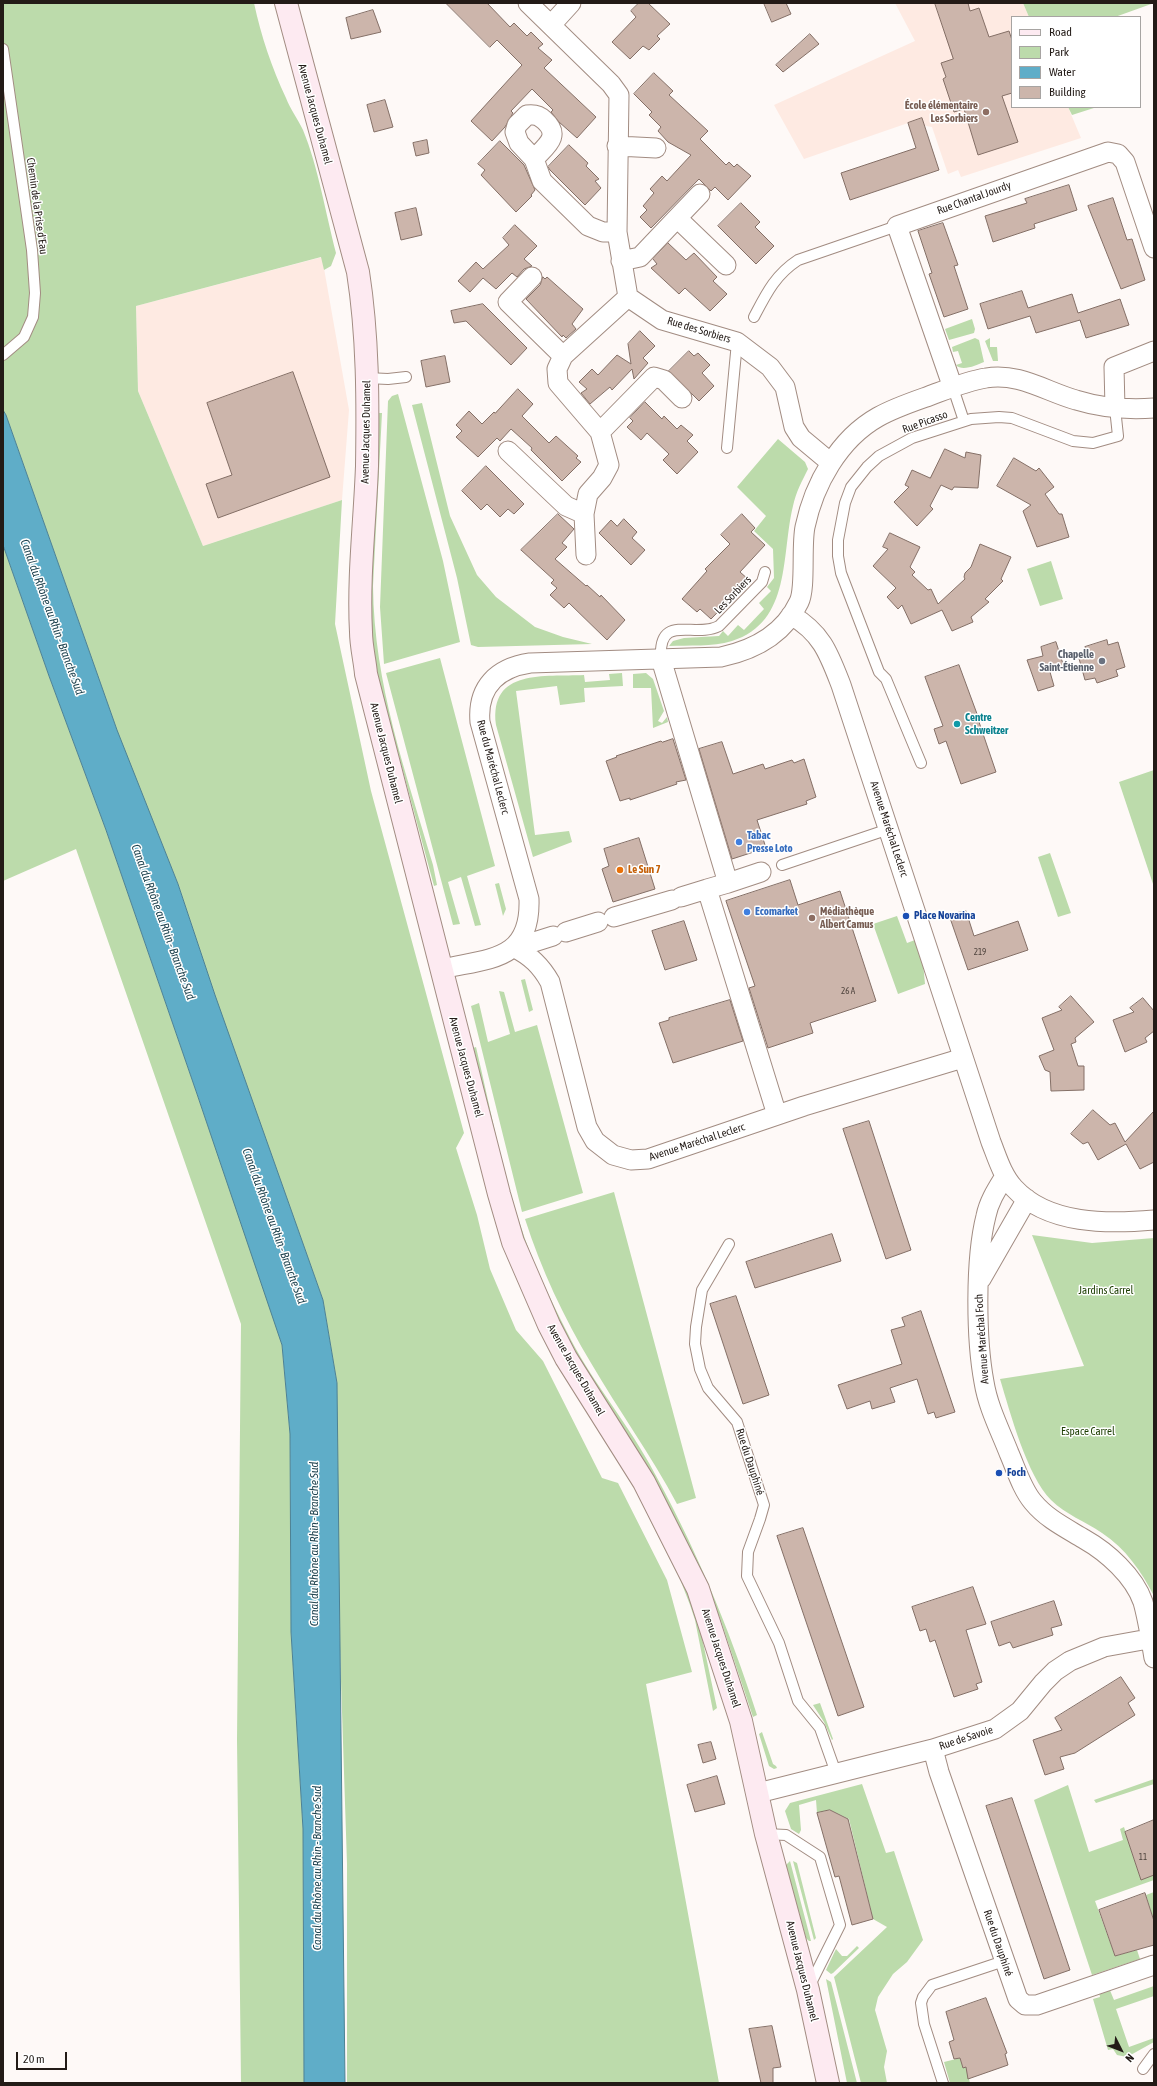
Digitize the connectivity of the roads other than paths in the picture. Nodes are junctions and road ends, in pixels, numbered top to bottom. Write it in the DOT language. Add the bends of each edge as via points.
graph roads {
  1 [pos="286,3"];
  2 [pos="528,3"];
  3 [pos="571,3"];
  4 [pos="550,25"];
  5 [pos="3,50"];
  6 [pos="617,146"];
  7 [pos="656,148"];
  8 [pos="534,159"];
  9 [pos="700,194"];
  10 [pos="677,218"];
  11 [pos="897,226"];
  12 [pos="618,232"];
  13 [pos="1154,248"];
  14 [pos="621,261"];
  15 [pos="726,265"];
  16 [pos="532,277"];
  17 [pos="628,297"];
  18 [pos="754,317"];
  19 [pos="737,342"];
  20 [pos="1154,351"];
  21 [pos="3,355"];
  22 [pos="563,356"];
  23 [pos="406,377"];
  24 [pos="367,378"];
  25 [pos="953,388"];
  26 [pos="682,398"];
  27 [pos="1115,408"];
  28 [pos="1154,408"];
  29 [pos="964,421"];
  30 [pos="600,432"];
  31 [pos="727,448"];
  32 [pos="508,451"];
  33 [pos="831,463"];
  34 [pos="584,514"];
  35 [pos="586,556"];
  36 [pos="765,572"];
  37 [pos="791,615"];
  38 [pos="661,659"];
  39 [pos="921,763"];
  40 [pos="889,830"];
  41 [pos="782,865"];
  42 [pos="761,872"];
  43 [pos="728,882"];
  44 [pos="707,889"];
  45 [pos="515,948"];
  46 [pos="442,969"];
  47 [pos="963,1058"];
  48 [pos="777,1115"];
  49 [pos="1005,1176"];
  50 [pos="1027,1199"];
  51 [pos="1154,1220"];
  52 [pos="729,1244"];
  53 [pos="979,1283"];
  54 [pos="1152,1638"];
  55 [pos="1154,1658"];
  56 [pos="932,1749"];
  57 [pos="836,1773"];
  58 [pos="758,1793"];
  59 [pos="766,1834"];
  60 [pos="1004,1961"];
  61 [pos="1154,1965"];
  62 [pos="808,1990"];
  63 [pos="1154,2054"];
  64 [pos="1142,2069"];
  65 [pos="828,2083"];
  66 [pos="943,2083"];
  1 -- 24 [label="main road, Avenue Jacques Duhamel" via="358,272"];
  2 -- 4 [label="street"];
  3 -- 4 [label="street"];
  4 -- 6 [label="street" via="611,84 619,95"];
  5 -- 21 [label="lane, Chemin de la Prise d'Eau" via="32,250 35,293 33,317 24,337"];
  6 -- 7 [label="street"];
  6 -- 12 [label="street"];
  8 -- 12 [label="street" via="542,181 588,226 602,232"];
  9 -- 10 [label="street"];
  10 -- 14 [label="street" via="640,257"];
  10 -- 15 [label="street"];
  11 -- 13 [label="street, Rue Chantal Jourdy" via="1108,152 1118,154 1125,162"];
  11 -- 18 [label="lane" via="798,260 785,269 768,289"];
  11 -- 25 [label="street"];
  12 -- 14 [label="street"];
  14 -- 17 [label="street"];
  16 -- 22 [label="street" via="508,302"];
  17 -- 19 [label="street, Rue des Sorbiers" via="662,320"];
  17 -- 22 [label="street"];
  19 -- 31 [label="lane"];
  19 -- 33 [label="street, Rue des Sorbiers" via="770,367 785,387 794,428 801,438"];
  20 -- 27 [label="street" via="1114,367"];
  22 -- 30 [label="street" via="557,369 558,383"];
  23 -- 24 [label="lane"];
  24 -- 46 [label="main road, Avenue Jacques Duhamel" via="367,466 361,560 361,633 366,674"];
  25 -- 27 [label="street, Rue du Maréchal Leclerc" via="988,378 1012,378 1074,400"];
  25 -- 29 [label="lane"];
  25 -- 33 [label="street, Rue du Maréchal Leclerc" via="878,417 847,442"];
  26 -- 30 [label="street" via="664,380 654,377"];
  27 -- 28 [label="street, Rue du Maréchal Leclerc"];
  27 -- 29 [label="lane, Rue Picasso" via="1118,436 1093,443 1073,442 1012,418"];
  29 -- 39 [label="lane, Rue Picasso" via="912,438 879,456 867,467 851,488 838,540 841,573 879,672 886,679"];
  30 -- 34 [label="street" via="609,465 588,494"];
  32 -- 34 [label="street" via="566,506"];
  33 -- 37 [label="street, Rue du Maréchal Leclerc" via="815,494 806,521 802,549 802,592 800,601"];
  34 -- 35 [label="street"];
  36 -- 38 [label="lane, Les Sorbiers" via="762,582 719,626 712,630 676,630 665,636 660,643"];
  37 -- 38 [label="street, Rue du Maréchal Leclerc" via="768,639 740,653"];
  37 -- 40 [label="street, Avenue Maréchal Leclerc" via="803,622 827,648"];
  38 -- 43 [label="street"];
  38 -- 45 [label="street, Rue du Maréchal Leclerc" via="518,665 493,678 485,691 480,705 480,722 529,899 528,922"];
  40 -- 41 [label="lane"];
  40 -- 47 [label="street, Avenue Maréchal Leclerc"];
  42 -- 43 [label="street"];
  43 -- 44 [label="street"];
  44 -- 45 [label="street"];
  44 -- 48 [label="street"];
  45 -- 46 [label="street" via="493,957"];
  45 -- 48 [label="street, Avenue Maréchal Leclerc" via="527,953 550,982 587,1127 595,1141 608,1152 622,1158 648,1159"];
  46 -- 58 [label="main road, Avenue Jacques Duhamel" via="513,1242 566,1358 644,1482 698,1589 741,1721"];
  47 -- 48 [label="street, Avenue Maréchal Leclerc"];
  47 -- 49 [label="street, Avenue Maréchal Leclerc"];
  49 -- 50 [label="street, Avenue Maréchal Leclerc"];
  49 -- 53 [label="street, Avenue Maréchal Foch" via="992,1197 985,1217"];
  50 -- 51 [label="street, Avenue Maréchal Leclerc" via="1056,1214 1073,1218 1109,1223"];
  50 -- 53 [label="street"];
  52 -- 57 [label="lane, Rue du Dauphiné" via="702,1290 695,1344 700,1369 708,1388 737,1422 764,1505 748,1552 747,1576 779,1643 798,1701 820,1728"];
  53 -- 54 [label="street, Avenue Maréchal Foch" via="978,1307 984,1382 991,1407 1024,1489 1044,1514 1098,1547 1122,1571 1141,1597"];
  54 -- 55 [label="street, Avenue Maréchal Foch"];
  54 -- 56 [label="street, Rue de Savoie" via="1104,1647 1070,1660 1055,1671 1008,1721 995,1729"];
  56 -- 57 [label="street, Rue de Savoie"];
  56 -- 60 [label="street, Rue du Dauphiné"];
  57 -- 58 [label="street, Rue de Savoie"];
  58 -- 59 [label="main road, Avenue Jacques Duhamel"];
  59 -- 62 [label="main road, Avenue Jacques Duhamel"];
  59 -- 62 [label="lane" via="786,1835 820,1856 840,1925"];
  60 -- 61 [label="street, Rue du Dauphiné" via="1018,1999 1030,2006"];
  60 -- 66 [label="lane" via="932,1985 922,1997 924,2024"];
  62 -- 65 [label="main road, Avenue Jacques Duhamel"];
  63 -- 64 [label="lane"];
}
